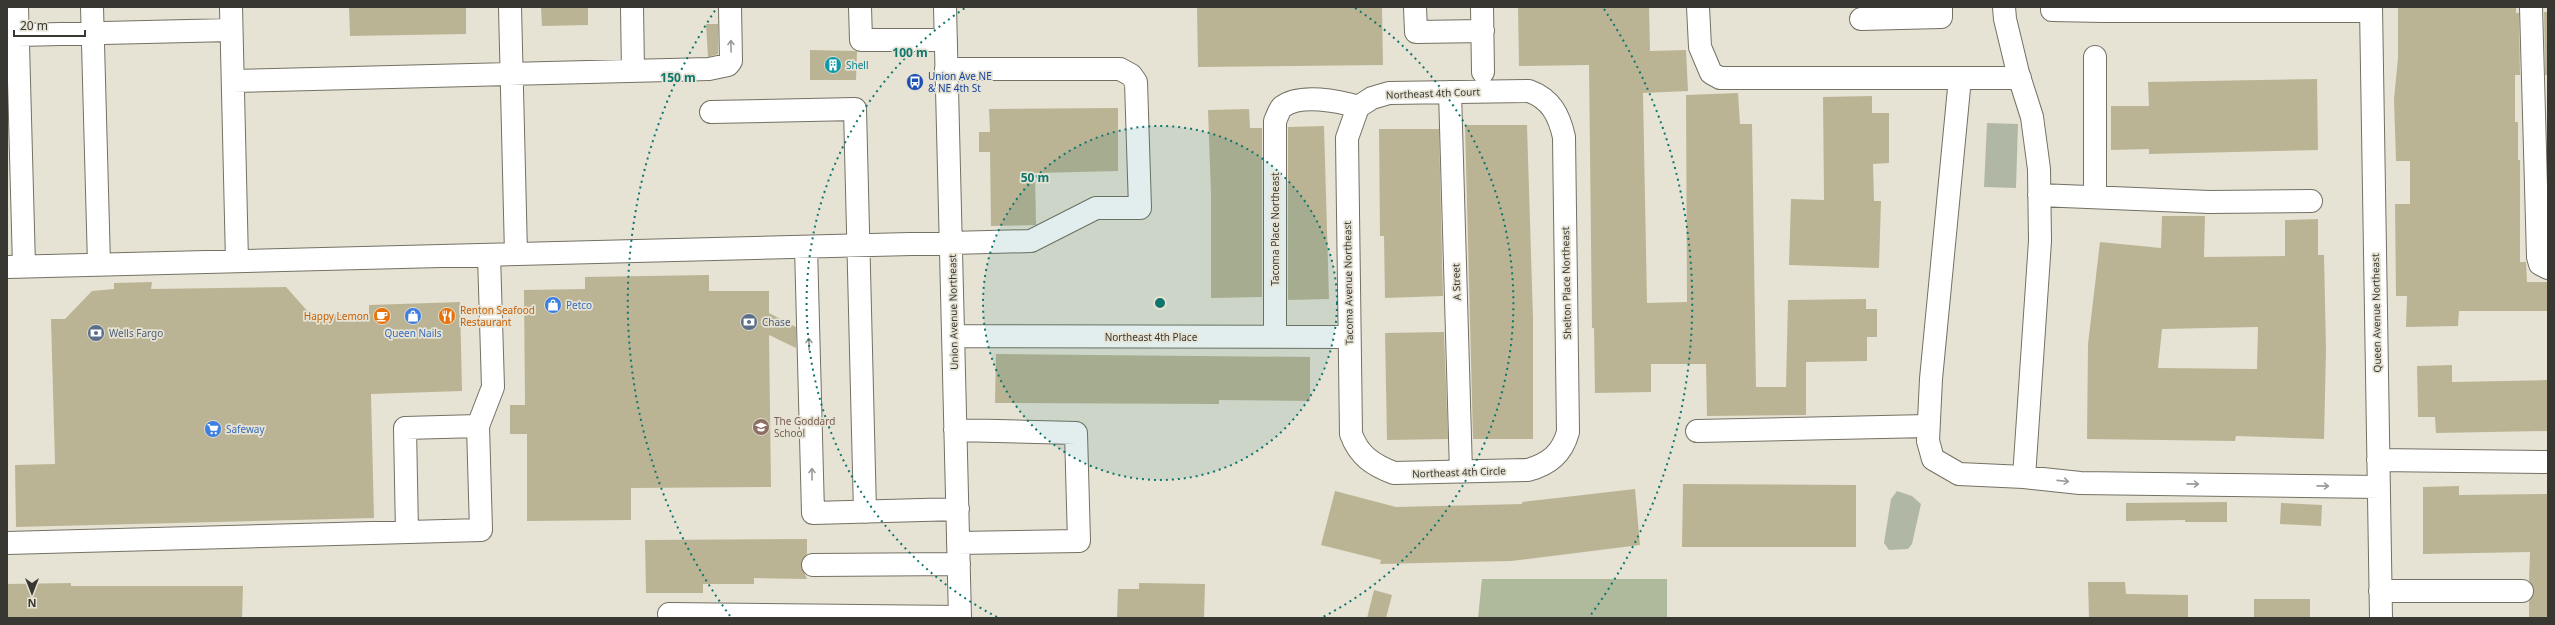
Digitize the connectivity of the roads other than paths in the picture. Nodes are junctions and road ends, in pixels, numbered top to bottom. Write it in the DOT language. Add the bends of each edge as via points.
graph roads {
  1 [pos="17,7"];
  2 [pos="92,7"];
  3 [pos="231,7"];
  4 [pos="510,7"];
  5 [pos="523,7"];
  6 [pos="632,7"];
  7 [pos="730,7"];
  8 [pos="860,7"];
  9 [pos="945,7"];
  10 [pos="1415,7"];
  11 [pos="1482,7"];
  12 [pos="1698,7"];
  13 [pos="1941,7"];
  14 [pos="2004,7"];
  15 [pos="2052,7"];
  16 [pos="2531,7"];
  17 [pos="2104,9"];
  18 [pos="2371,9"];
  19 [pos="1861,19"];
  20 [pos="231,30"];
  21 [pos="1483,31"];
  22 [pos="93,33"];
  23 [pos="18,35"];
  24 [pos="946,40"];
  25 [pos="2095,57"];
  26 [pos="946,69"];
  27 [pos="633,71"];
  28 [pos="1483,72"];
  29 [pos="518,74"];
  30 [pos="1960,78"];
  31 [pos="2020,78"];
  32 [pos="233,81"];
  33 [pos="1450,92"];
  34 [pos="13,100"];
  35 [pos="1358,107"];
  36 [pos="1552,107"];
  37 [pos="710,112"];
  38 [pos="2039,195"];
  39 [pos="2095,197"];
  40 [pos="2311,201"];
  41 [pos="951,243"];
  42 [pos="858,246"];
  43 [pos="806,247"];
  44 [pos="516,254"];
  45 [pos="489,255"];
  46 [pos="237,261"];
  47 [pos="99,264"];
  48 [pos="15,267"];
  49 [pos="2548,268"];
  50 [pos="953,336"];
  51 [pos="1275,337"];
  52 [pos="1349,337"];
  53 [pos="478,426"];
  54 [pos="1928,426"];
  55 [pos="955,430"];
  56 [pos="1697,431"];
  57 [pos="1364,457"];
  58 [pos="1555,457"];
  59 [pos="2378,460"];
  60 [pos="2548,462"];
  61 [pos="1461,472"];
  62 [pos="2024,477"];
  63 [pos="2379,487"];
  64 [pos="958,510"];
  65 [pos="865,512"];
  66 [pos="407,532"];
  67 [pos="7,542"];
  68 [pos="958,543"];
  69 [pos="959,564"];
  70 [pos="813,565"];
  71 [pos="2380,591"];
  72 [pos="2522,591"];
  73 [pos="669,614"];
  74 [pos="818,617"];
  75 [pos="960,618"];
  76 [pos="2381,618"];
  1 -- 23 [label="street"];
  2 -- 22 [label="street"];
  3 -- 20 [label="street"];
  4 -- 29 [label="street"];
  5 -- 29 [label="street"];
  6 -- 27 [label="street"];
  27 -- 7 [label="street, one-way" via="710,69 728,65 731,61"];
  8 -- 24 [label="street" via="861,40"];
  9 -- 24 [label="street, Union Avenue Northeast"];
  10 -- 21 [label="street" via="1416,32"];
  11 -- 21 [label="street"];
  12 -- 30 [label="street" via="1700,47 1705,64 1711,73 1720,78"];
  13 -- 19 [label="street" via="1941,17"];
  14 -- 31 [label="street"];
  15 -- 17 [label="street" via="2052,10"];
  16 -- 49 [label="street" via="2538,257 2540,264"];
  17 -- 18 [label="street"];
  18 -- 59 [label="street, Queen Avenue Northeast"];
  20 -- 22 [label="street"];
  20 -- 32 [label="street"];
  21 -- 28 [label="street"];
  22 -- 23 [label="street"];
  22 -- 47 [label="street"];
  23 -- 34 [label="street"];
  24 -- 26 [label="street, Union Avenue Northeast"];
  25 -- 39 [label="street"];
  26 -- 41 [label="street, Union Avenue Northeast"];
  26 -- 41 [label="street" via="1120,69 1131,74 1136,82 1140,208 1096,208 1031,241"];
  27 -- 29 [label="street"];
  29 -- 32 [label="street"];
  29 -- 44 [label="street"];
  30 -- 31 [label="street"];
  30 -- 54 [label="street"];
  31 -- 38 [label="street" via="2032,118 2039,169"];
  32 -- 46 [label="street"];
  33 -- 35 [label="street, Northeast 4th Court" via="1389,93 1372,98"];
  33 -- 36 [label="street, Northeast 4th Court" via="1529,92 1543,97"];
  33 -- 61 [label="street, A Street"];
  34 -- 48 [label="street"];
  35 -- 51 [label="street, Tacoma Place Northeast" via="1334,100 1294,101 1282,108 1275,121"];
  35 -- 52 [label="street, Tacoma Avenue Northeast" via="1347,138"];
  36 -- 58 [label="street, Shelton Place Northeast" via="1560,119 1564,137 1568,432 1564,445"];
  37 -- 42 [label="street" via="855,109"];
  38 -- 39 [label="street"];
  38 -- 62 [label="street" via="2040,241"];
  39 -- 40 [label="street" via="2209,202"];
  41 -- 42 [label="street"];
  41 -- 50 [label="street, Union Avenue Northeast"];
  42 -- 43 [label="street"];
  42 -- 65 [label="street"];
  43 -- 44 [label="street"];
  65 -- 43 [label="street, one-way" via="813,513"];
  44 -- 45 [label="street"];
  45 -- 46 [label="street"];
  45 -- 53 [label="street" via="493,387"];
  46 -- 47 [label="street"];
  47 -- 48 [label="street"];
  50 -- 51 [label="street, Northeast 4th Place"];
  50 -- 55 [label="street, Union Avenue Northeast"];
  51 -- 52 [label="street, Northeast 4th Place"];
  52 -- 57 [label="street, Tacoma Avenue Northeast" via="1352,434 1356,446"];
  53 -- 66 [label="street" via="405,428"];
  53 -- 66 [label="street" via="481,530"];
  54 -- 56 [label="street"];
  54 -- 62 [label="street" via="1928,440 1933,459 1959,474"];
  55 -- 64 [label="street, Union Avenue Northeast"];
  55 -- 68 [label="street" via="1076,433 1079,541"];
  57 -- 61 [label="street, Northeast 4th Circle" via="1375,466 1394,473"];
  58 -- 61 [label="street, Northeast 4th Circle" via="1544,466 1528,470"];
  59 -- 60 [label="street"];
  59 -- 63 [label="street, Queen Avenue Northeast"];
  62 -- 63 [label="street, one-way" via="2080,483"];
  63 -- 71 [label="street, Queen Avenue Northeast"];
  64 -- 65 [label="street"];
  64 -- 68 [label="street, Union Avenue Northeast"];
  66 -- 67 [label="street"];
  68 -- 69 [label="street, Union Avenue Northeast"];
  69 -- 70 [label="street"];
  69 -- 75 [label="street, Union Avenue Northeast"];
  71 -- 72 [label="street"];
  71 -- 76 [label="street, Queen Avenue Northeast"];
  73 -- 74 [label="street"];
  74 -- 75 [label="street"];
}
